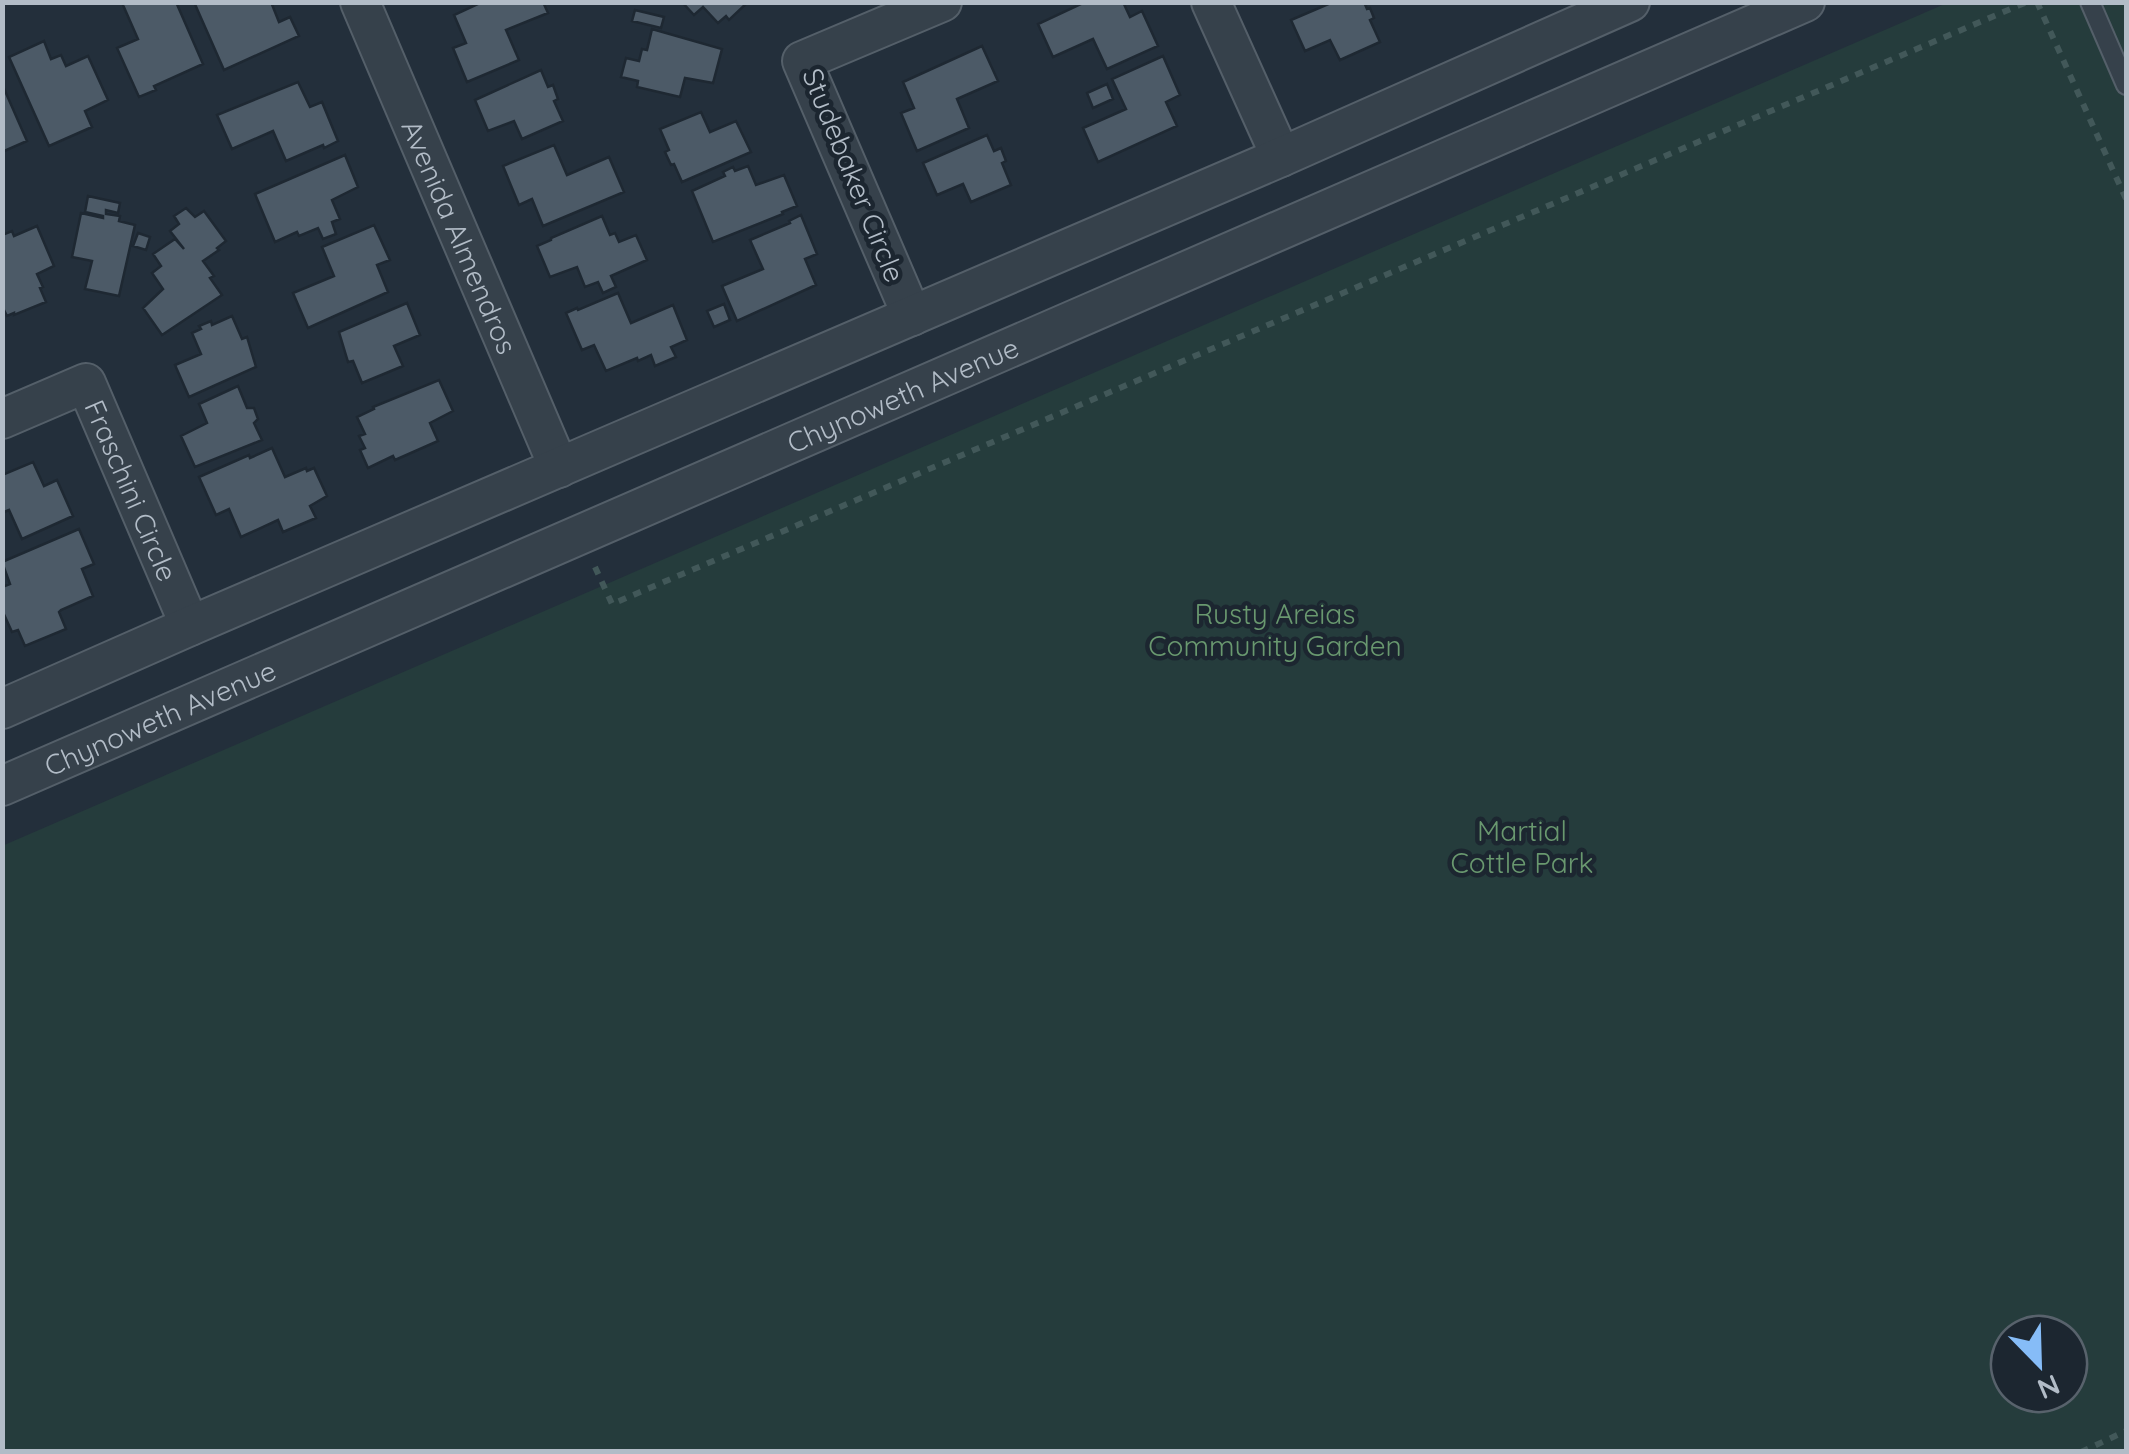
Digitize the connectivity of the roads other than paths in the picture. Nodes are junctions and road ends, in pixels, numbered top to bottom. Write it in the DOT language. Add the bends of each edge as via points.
graph roads {
  1 [pos="360,2"];
  2 [pos="942,2"];
  3 [pos="1211,2"];
  4 [pos="1630,2"];
  5 [pos="1805,2"];
  6 [pos="2090,2"];
  7 [pos="2126,86"];
  8 [pos="1281,157"];
  9 [pos="912,316"];
  10 [pos="2,418"];
  11 [pos="559,468"];
  12 [pos="190,626"];
  13 [pos="2,708"];
  14 [pos="2,786"];
  1 -- 11 [label="street, Avenida Almendros"];
  2 -- 9 [label="street, Studebaker Circle" via="802,62"];
  3 -- 8 [label="street"];
  4 -- 8 [label="street"];
  5 -- 14 [label="street, Chynoweth Avenue"];
  6 -- 7 [label="lane"];
  8 -- 9 [label="street"];
  9 -- 11 [label="street"];
  10 -- 12 [label="street, Fraschini Circle" via="86,383"];
  11 -- 12 [label="street"];
  12 -- 13 [label="street"];
}
